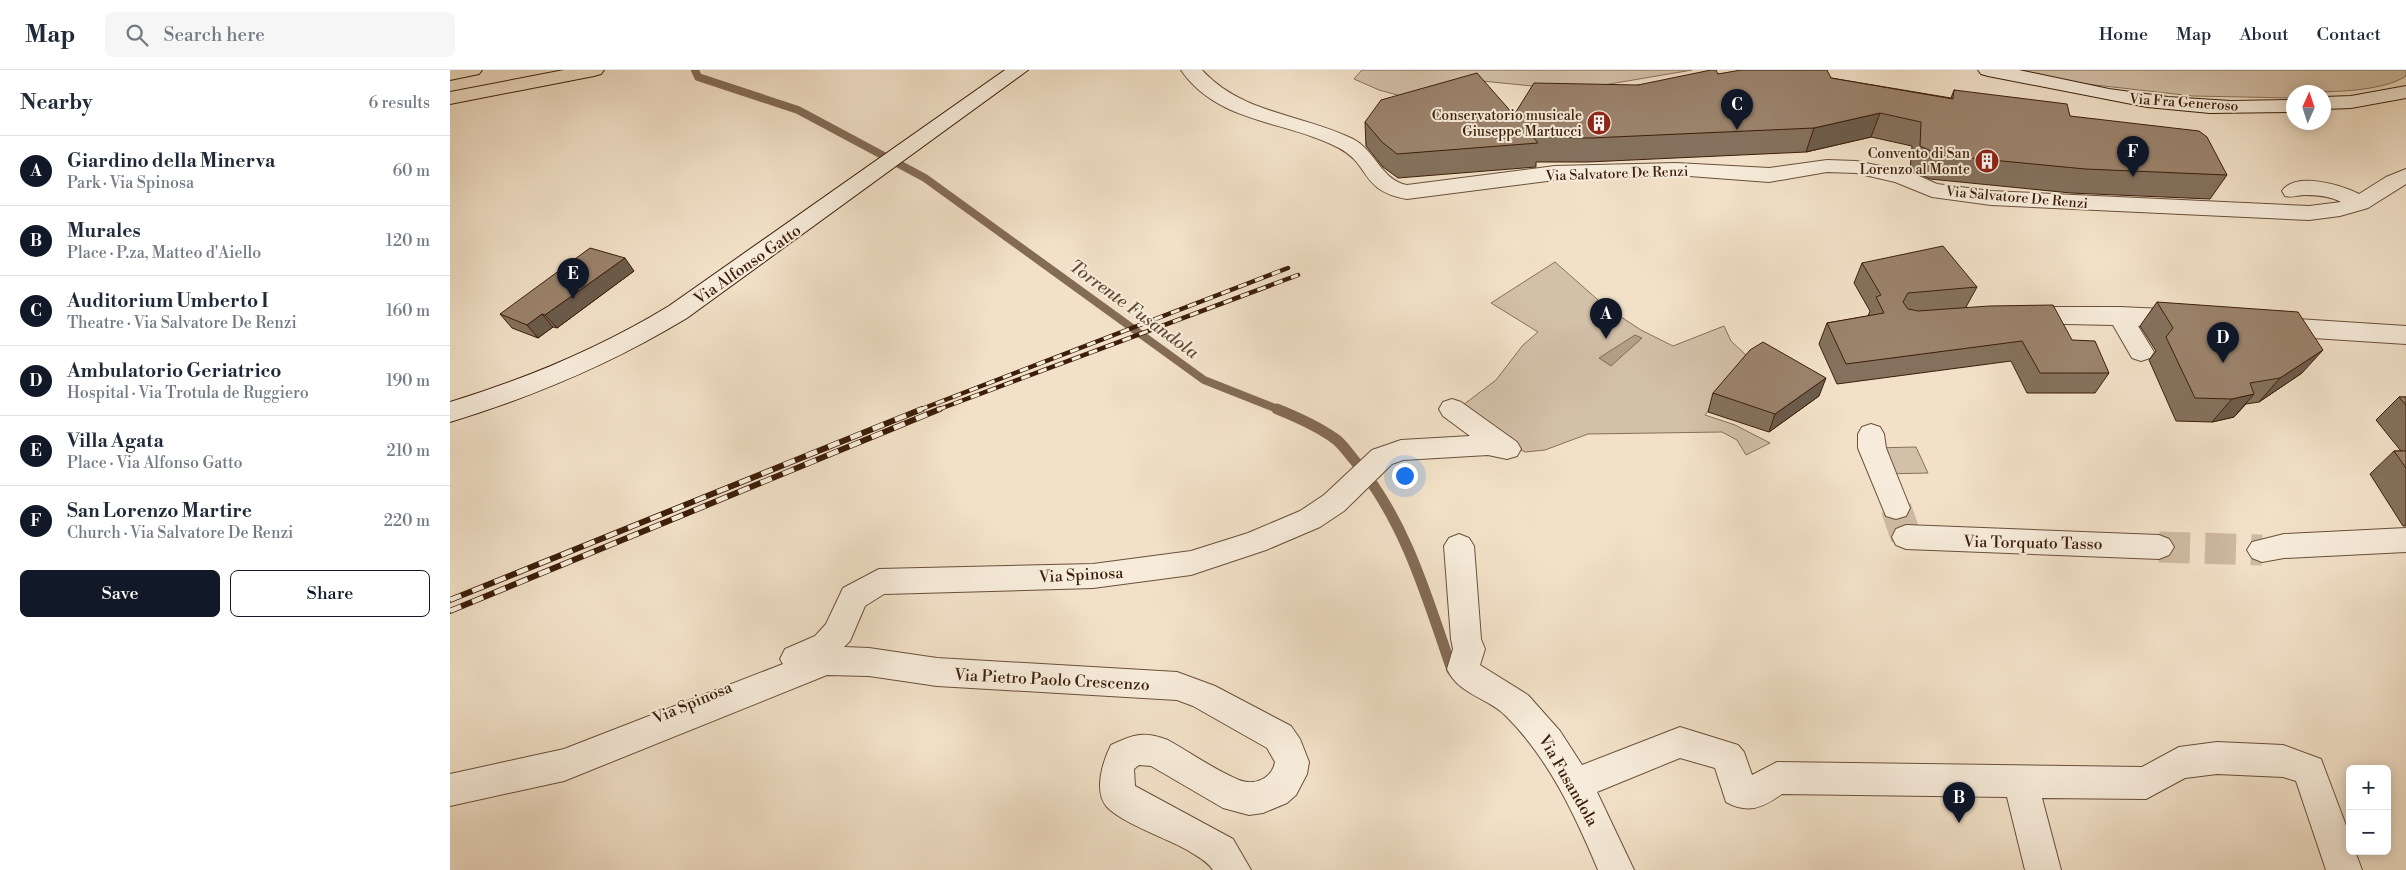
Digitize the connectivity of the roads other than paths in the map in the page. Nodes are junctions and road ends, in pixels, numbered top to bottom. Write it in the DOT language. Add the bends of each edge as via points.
graph roads {
  1 [pos="472,70"];
  2 [pos="594,70"];
  3 [pos="1018,70"];
  4 [pos="1191,70"];
  5 [pos="1988,70"];
  6 [pos="450,74"];
  7 [pos="2406,92"];
  8 [pos="450,98"];
  9 [pos="2331,103"];
  10 [pos="2286,106"];
  11 [pos="2406,176"];
  12 [pos="2293,191"];
  13 [pos="2360,203"];
  14 [pos="2120,315"];
  15 [pos="1997,316"];
  16 [pos="2212,320"];
  17 [pos="2249,322"];
  18 [pos="2406,335"];
  19 [pos="2141,352"];
  20 [pos="1452,410"];
  21 [pos="450,412"];
  22 [pos="1871,434"];
  23 [pos="1896,508"];
  24 [pos="1906,538"];
  25 [pos="2406,540"];
  26 [pos="1459,546"];
  27 [pos="2159,547"];
  28 [pos="2262,550"];
  29 [pos="610,746"];
  30 [pos="2020,780"];
  31 [pos="1574,785"];
  32 [pos="450,790"];
  33 [pos="1233,870"];
  34 [pos="1616,870"];
  35 [pos="2043,870"];
  36 [pos="2344,870"];
  1 -- 6 [label="highway"];
  2 -- 8 [label="highway"];
  3 -- 21 [label="street, Via Alfonso Gatto" via="678,312 619,346 560,374"];
  4 -- 13 [label="street, Via Salvatore De Renzi" via="1232,104 1351,146 1381,181 1395,191 1555,173 1676,169 1769,175 1827,166 1872,170 1902,177 1932,190 1991,198 2308,213"];
  5 -- 10 [label="street, Via Fra Generoso" via="2125,98 2166,103"];
  7 -- 9 [label="street"];
  11 -- 13 [label="street, Via Salvatore De Renzi"];
  12 -- 13 [label="street" via="2300,188 2335,190"];
  14 -- 15 [label="street"];
  14 -- 16 [label="street"];
  14 -- 19 [label="street"];
  17 -- 18 [label="street"];
  20 -- 29 [label="street, Via Spinosa" via="1507,449 1488,445 1401,450 1382,457 1340,497 1310,519 1230,552 1191,564 1093,576 879,582 854,597 840,632 826,646 634,726"];
  22 -- 23 [label="street" via="1872,448"];
  24 -- 27 [label="street, Via Torquato Tasso"];
  25 -- 28 [label="street"];
  26 -- 31 [label="street, Via Fusandola" via="1469,650 1463,669 1514,702 1535,722"];
  29 -- 32 [label="street" via="564,765"];
  29 -- 33 [label="street, Via Pietro Paolo Crescenzo" via="826,661 869,662 937,672 1177,686 1204,696 1273,733 1288,746 1293,760 1291,773 1282,786 1272,794 1247,800 1156,750 1136,749 1123,756 1116,768 1119,795 1221,851"];
  30 -- 31 [label="street" via="1776,778 1750,794 1743,794 1738,790 1732,763 1726,756 1680,742"];
  30 -- 35 [label="street"];
  30 -- 36 [label="street" via="2146,783 2179,763 2217,758 2282,761 2308,770"];
  31 -- 34 [label="street, Via Fusandola"];
}
